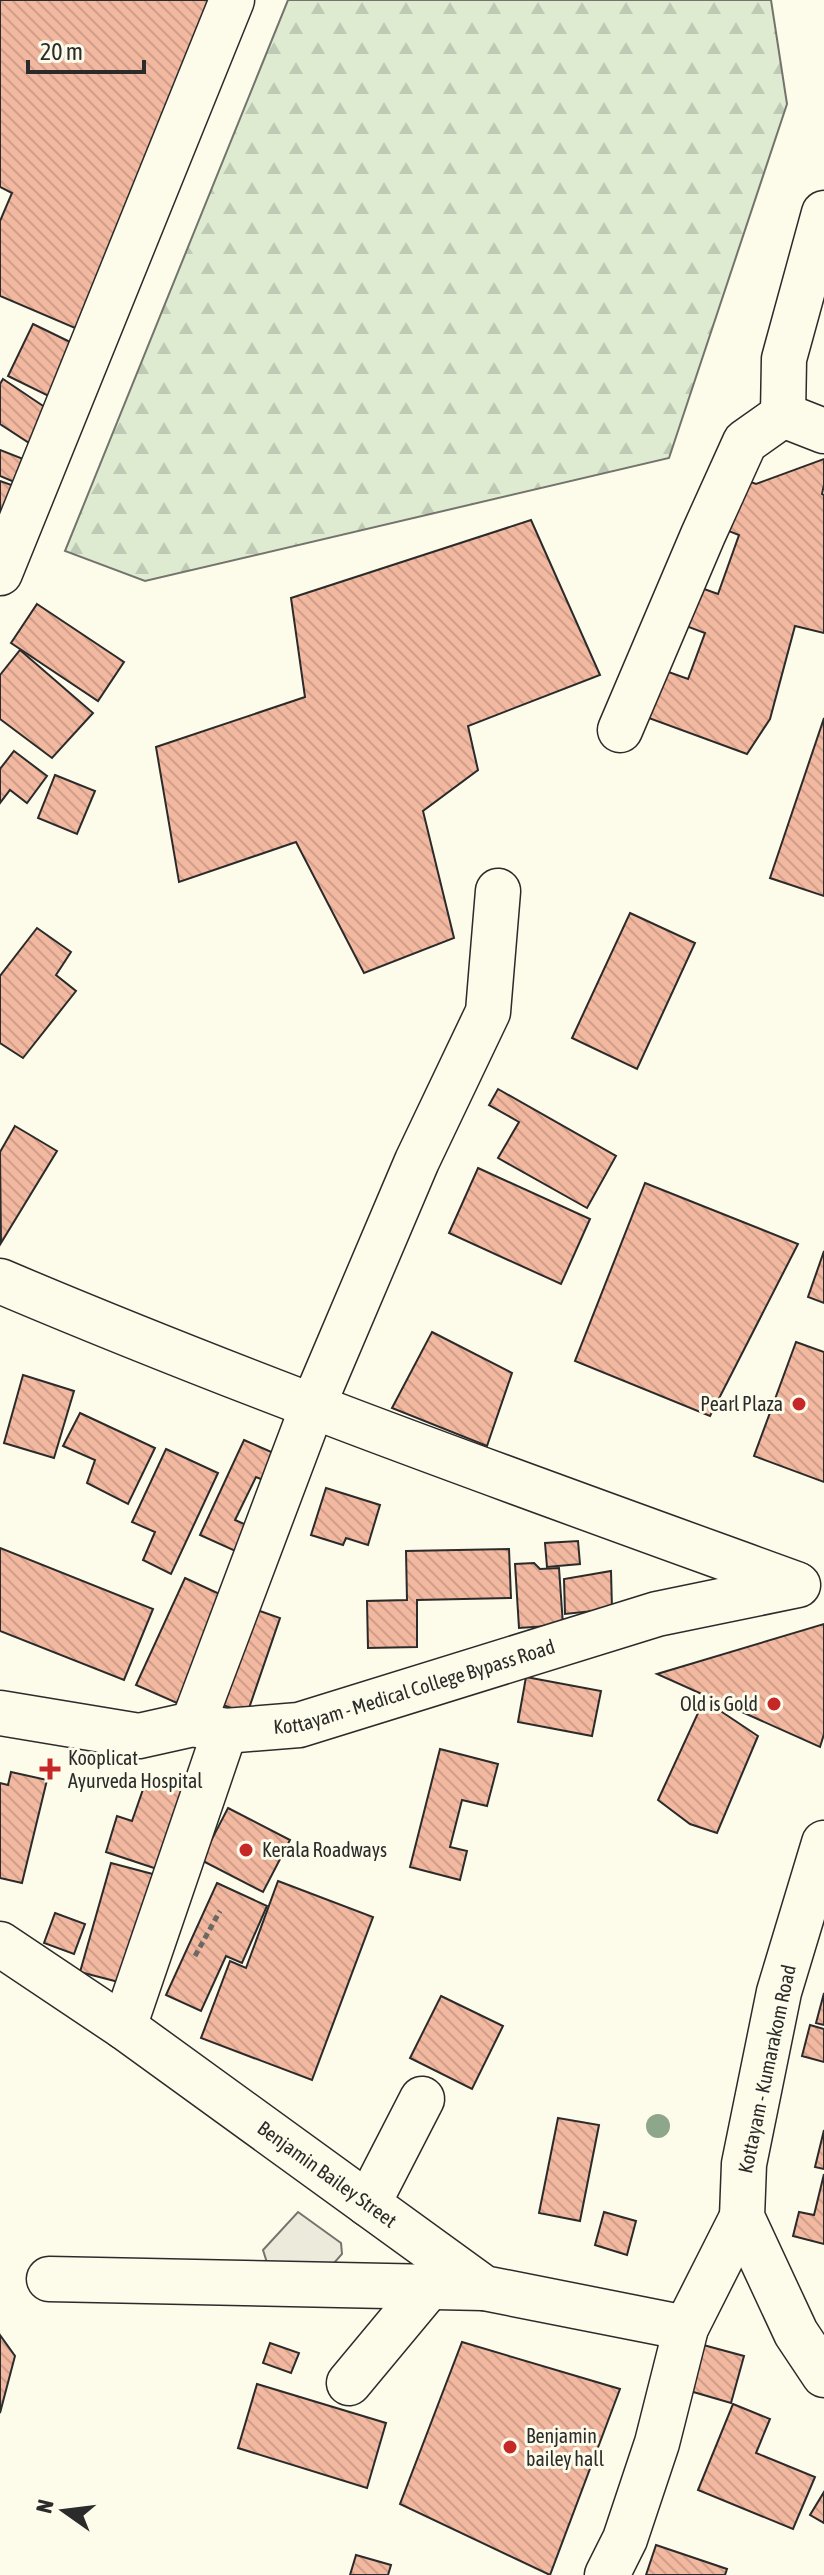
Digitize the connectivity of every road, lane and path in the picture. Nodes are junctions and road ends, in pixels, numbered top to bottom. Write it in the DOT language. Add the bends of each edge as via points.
graph roads {
  1 [pos="232,0"];
  2 [pos="824,213"];
  3 [pos="783,415"];
  4 [pos="824,431"];
  5 [pos="0,573"];
  6 [pos="620,730"];
  7 [pos="498,891"];
  8 [pos="0,1281"];
  9 [pos="312,1408"];
  10 [pos="810,1586"];
  11 [pos="0,1713"];
  12 [pos="209,1727"];
  13 [pos="824,1843"];
  14 [pos="0,1944"];
  15 [pos="124,2027"];
  16 [pos="422,2099"];
  17 [pos="368,2204"];
  18 [pos="742,2217"];
  19 [pos="49,2279"];
  20 [pos="428,2288"];
  21 [pos="484,2288"];
  22 [pos="686,2328"];
  23 [pos="810,2332"];
  24 [pos="824,2375"];
  25 [pos="349,2383"];
  26 [pos="607,2575"];
  1 -- 5 [label="street"];
  2 -- 3 [label="street" via="784,359"];
  3 -- 4 [label="street"];
  3 -- 6 [label="street" via="745,442"];
  7 -- 9 [label="street" via="488,1012 417,1161"];
  8 -- 9 [label="street"];
  9 -- 10 [label="street"];
  9 -- 12 [label="street"];
  10 -- 12 [label="street, Kottayam - Medical College Bypass Road" via="657,1614 299,1725"];
  11 -- 12 [label="street, Kottayam - Medical College Bypass Road" via="139,1736"];
  12 -- 15 [label="street"];
  13 -- 18 [label="street, Kottayam - Kumarakom Road" via="779,1992 744,2164"];
  14 -- 15 [label="street, Benjamin Bailey Street"];
  15 -- 17 [label="street, Benjamin Bailey Street"];
  16 -- 17 [label="street"];
  17 -- 21 [label="street, Benjamin Bailey Street"];
  18 -- 22 [label="street"];
  18 -- 23 [label="street, Kottayam - Kumarakom Road"];
  19 -- 20 [label="street"];
  20 -- 21 [label="street"];
  20 -- 25 [label="street"];
  21 -- 22 [label="street, Benjamin Bailey Street"];
  22 -- 26 [label="street" via="657,2443 625,2539"];
  23 -- 24 [label="street, Kottayam - Kumarakom Road"];
}
